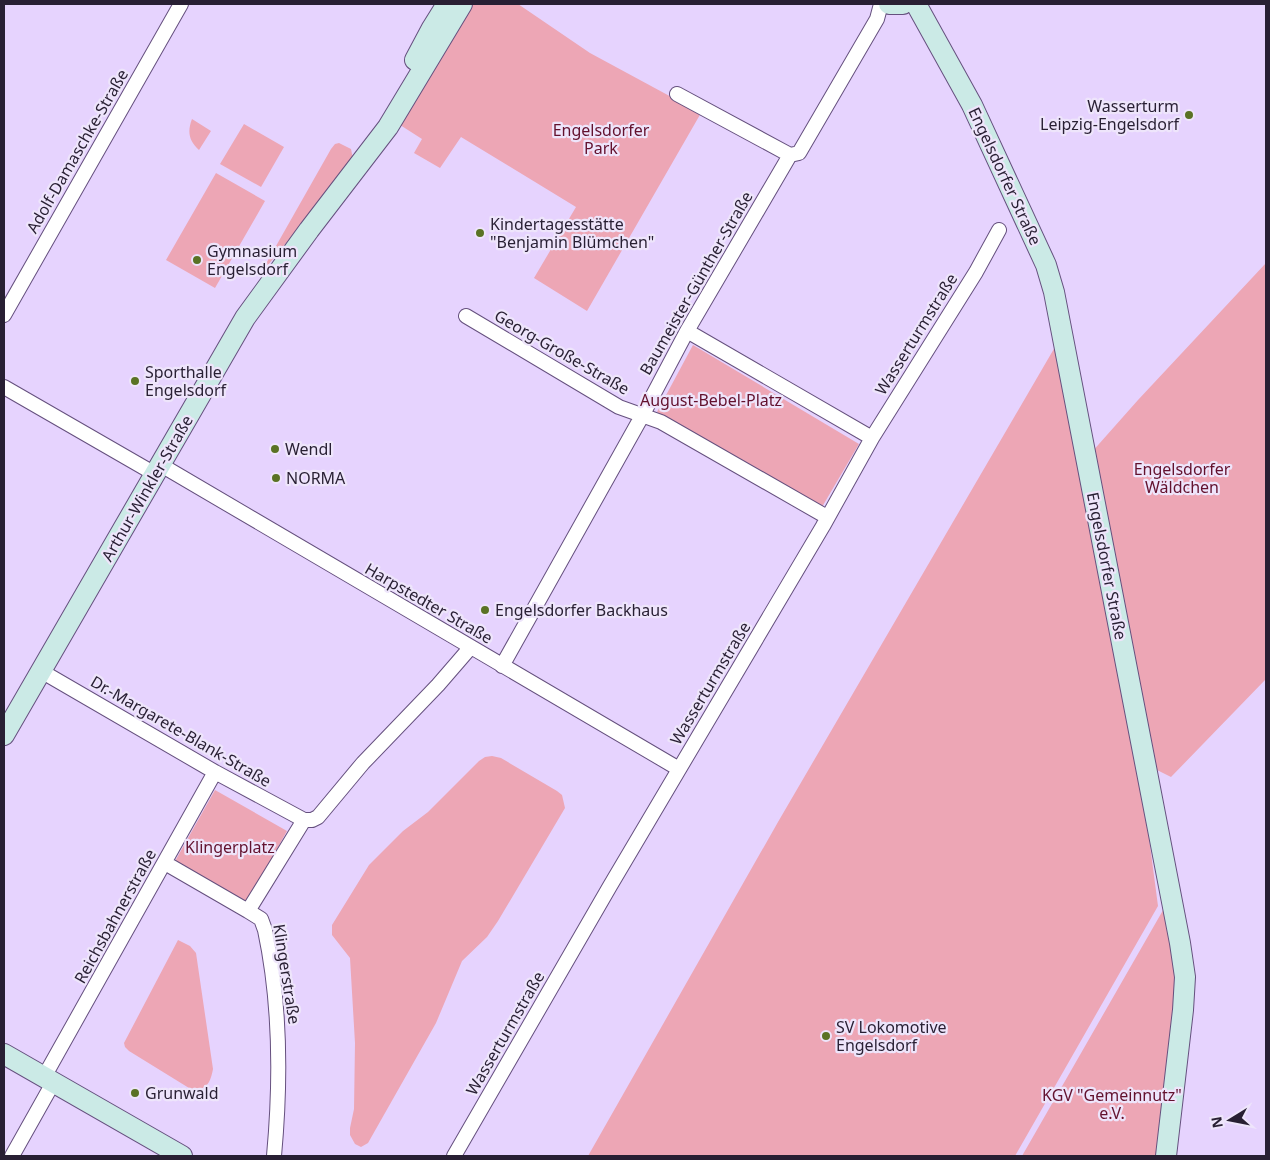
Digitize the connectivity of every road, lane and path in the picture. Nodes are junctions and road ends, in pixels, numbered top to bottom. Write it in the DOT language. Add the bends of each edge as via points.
graph roads {
  1 [pos="181,4"];
  2 [pos="447,4"];
  3 [pos="462,4"];
  4 [pos="881,4"];
  5 [pos="889,4"];
  6 [pos="903,4"];
  7 [pos="916,4"];
  8 [pos="677,94"];
  9 [pos="370,151"];
  10 [pos="790,155"];
  11 [pos="999,230"];
  12 [pos="4,315"];
  13 [pos="466,316"];
  14 [pos="687,331"];
  15 [pos="4,387"];
  16 [pos="642,416"];
  17 [pos="872,438"];
  18 [pos="158,470"];
  19 [pos="827,517"];
  20 [pos="470,648"];
  21 [pos="502,666"];
  22 [pos="41,671"];
  23 [pos="4,735"];
  24 [pos="679,769"];
  25 [pos="215,772"];
  26 [pos="304,820"];
  27 [pos="165,863"];
  28 [pos="248,911"];
  29 [pos="4,1054"];
  30 [pos="48,1080"];
  31 [pos="12,1156"];
  32 [pos="182,1156"];
  33 [pos="274,1156"];
  34 [pos="454,1156"];
  35 [pos="1166,1156"];
  1 -- 12 [label="street, Adolf-Damaschke-Straße"];
  2 -- 9 [label="street, Arthur-Winkler-Straße" via="413,63"];
  3 -- 9 [label="street, Arthur-Winkler-Straße" via="388,127"];
  4 -- 10 [label="street, Baumeister-Günther-Straße" via="877,19 799,153"];
  5 -- 6 [label="street"];
  7 -- 35 [label="street, Engelsdorfer Straße" via="972,105 1046,265 1054,292 1182,952 1185,978 1183,1010"];
  8 -- 10 [label="street"];
  9 -- 18 [label="street, Arthur-Winkler-Straße" via="245,318"];
  10 -- 14 [label="street, Baumeister-Günther-Straße"];
  11 -- 17 [label="street, Wasserturmstraße"];
  13 -- 16 [label="street, Georg-Große-Straße"];
  14 -- 16 [label="street, Baumeister-Günther-Straße"];
  14 -- 17 [label="street"];
  15 -- 18 [label="street, Harpstedter Straße"];
  16 -- 19 [label="street" via="661,422"];
  16 -- 21 [label="street, Baumeister-Günther-Straße"];
  17 -- 19 [label="street, Wasserturmstraße"];
  18 -- 20 [label="street, Harpstedter Straße"];
  18 -- 22 [label="street, Arthur-Winkler-Straße"];
  19 -- 24 [label="street, Wasserturmstraße"];
  20 -- 21 [label="street, Harpstedter Straße"];
  20 -- 26 [label="street" via="363,763 318,817"];
  21 -- 24 [label="street, Harpstedter Straße"];
  22 -- 23 [label="street, Arthur-Winkler-Straße"];
  22 -- 25 [label="street, Dr.-Margarete-Blank-Straße"];
  24 -- 34 [label="street, Wasserturmstraße"];
  25 -- 26 [label="street, Dr.-Margarete-Blank-Straße"];
  25 -- 27 [label="street, Reichsbahnerstraße"];
  26 -- 28 [label="street"];
  27 -- 28 [label="street"];
  27 -- 30 [label="street, Reichsbahnerstraße"];
  28 -- 33 [label="street, Klingerstraße" via="261,919 265,930 279,1030 279,1101"];
  29 -- 30 [label="street"];
  30 -- 31 [label="street, Reichsbahnerstraße"];
  30 -- 32 [label="street"];
}
